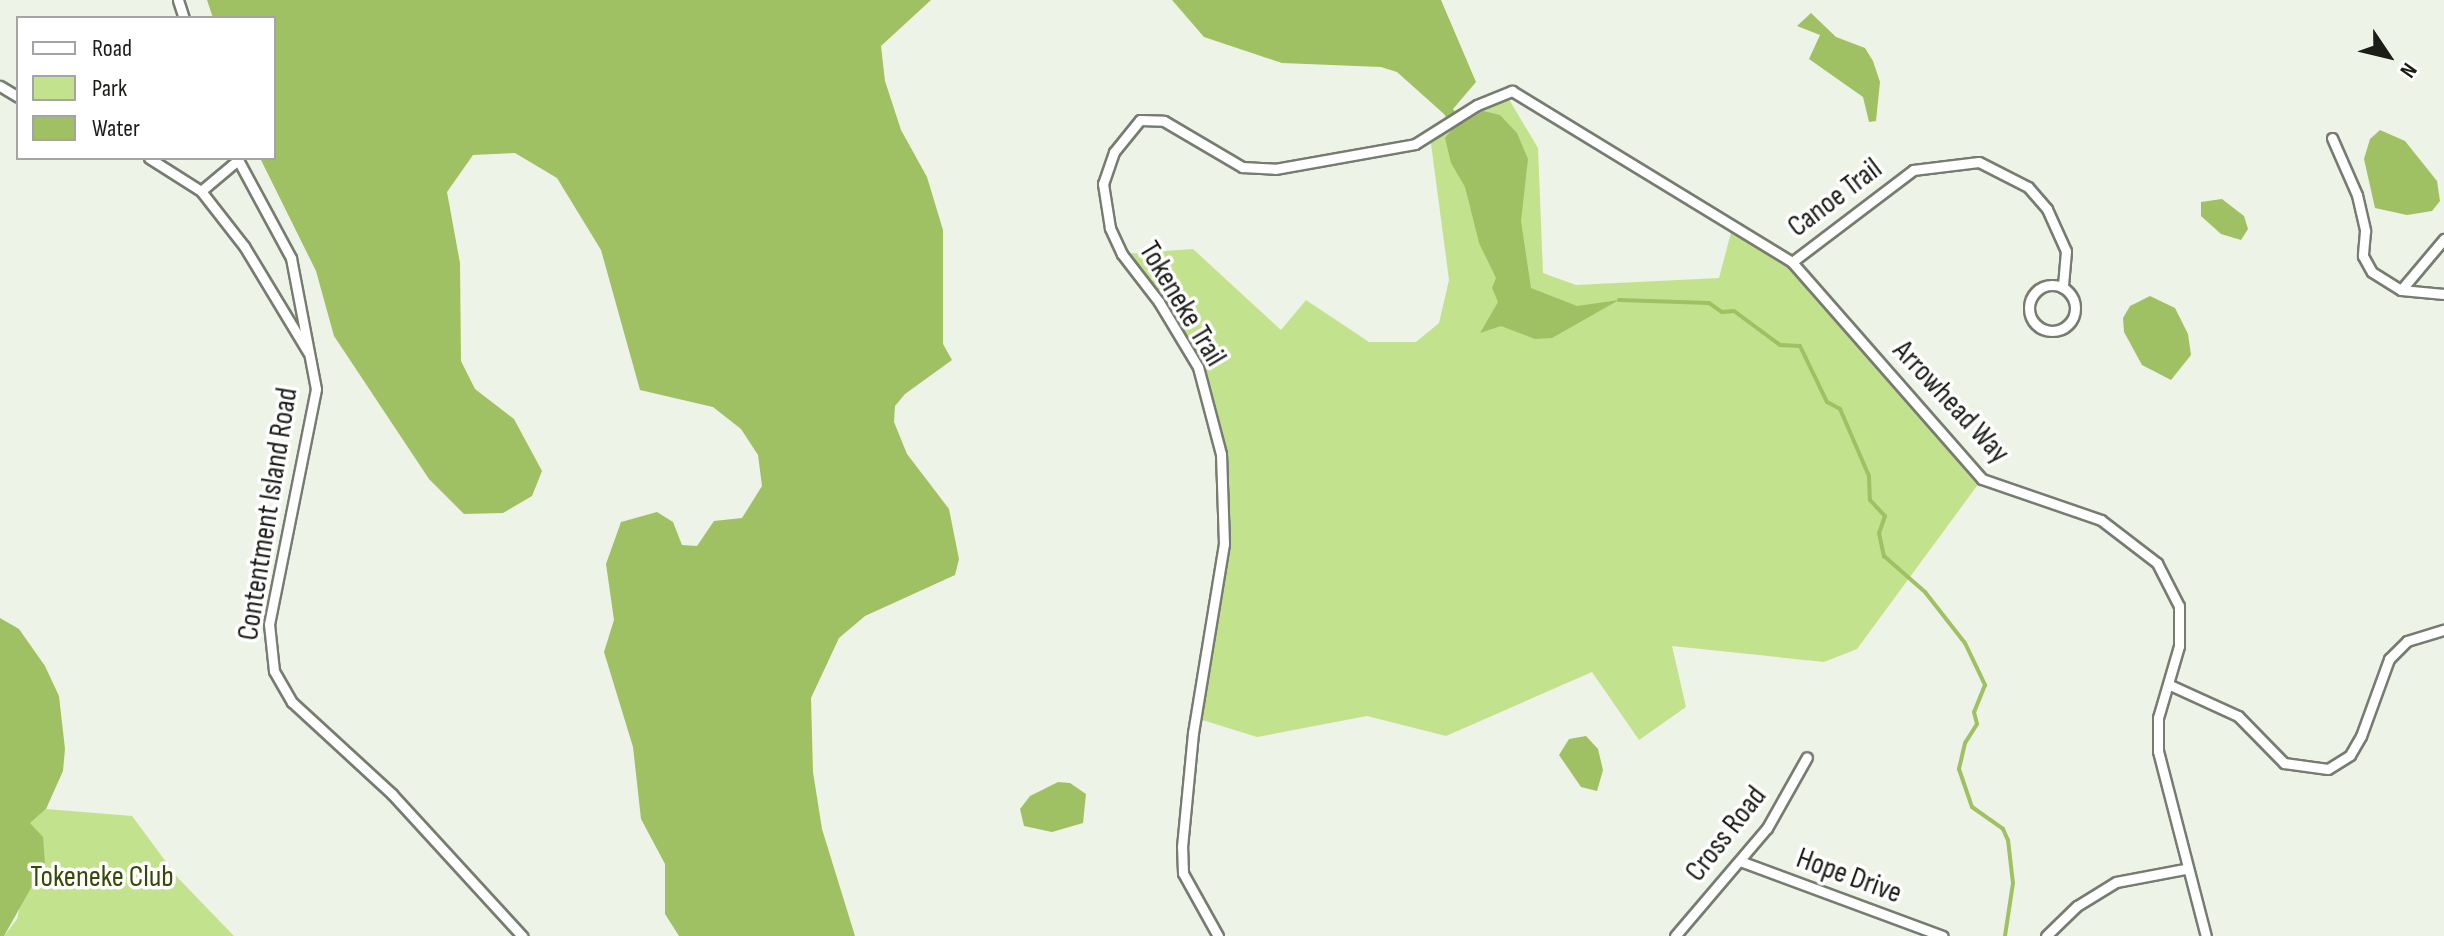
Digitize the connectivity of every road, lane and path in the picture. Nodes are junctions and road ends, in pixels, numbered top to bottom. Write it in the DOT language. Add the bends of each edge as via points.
graph roads {
  1 [pos="1448,123"];
  2 [pos="2332,138"];
  3 [pos="152,160"];
  4 [pos="236,160"];
  5 [pos="238,160"];
  6 [pos="201,191"];
  7 [pos="2444,239"];
  8 [pos="1792,262"];
  9 [pos="2063,288"];
  10 [pos="2401,290"];
  11 [pos="2444,294"];
  12 [pos="312,358"];
  13 [pos="2444,630"];
  14 [pos="2170,685"];
  15 [pos="1807,757"];
  16 [pos="1740,861"];
  17 [pos="2185,869"];
  18 [pos="522,936"];
  19 [pos="1218,936"];
  20 [pos="1675,936"];
  21 [pos="1943,936"];
  22 [pos="2046,936"];
  23 [pos="2206,936"];
  1 -- 8 [label="street, Arrowhead Way" via="1504,91 1526,95 1577,133"];
  1 -- 19 [label="street, Tokeneke Trail" via="1406,147 1275,169 1242,167 1164,121 1140,120 1114,152 1103,184 1110,228 1122,254 1198,367 1221,454 1224,544 1193,733 1182,847 1183,873"];
  2 -- 10 [label="street" via="2357,195 2365,231 2363,256 2372,272"];
  3 -- 6 [label="street"];
  4 -- 6 [label="street, Contentment Island Road"];
  5 -- 12 [label="street, Contentment Island Road" via="291,258"];
  6 -- 12 [label="street" via="244,246"];
  7 -- 10 [label="street"];
  8 -- 9 [label="street, Canoe Trail" via="1913,170 1979,162 2028,187 2047,209 2066,251"];
  8 -- 14 [label="street, Arrowhead Way" via="1982,479 2101,520 2157,563 2179,606 2179,646"];
  9 -- 9 [label="street, Canoe Trail" via="2045,286 2032,297 2030,315 2041,329 2059,330 2072,319 2074,301"];
  10 -- 11 [label="street"];
  12 -- 18 [label="street, Contentment Island Road" via="313,419 269,624 274,671 292,702 392,794"];
  13 -- 14 [label="street" via="2407,641 2389,659 2361,736 2350,755 2328,769 2284,763 2238,716 2209,698"];
  14 -- 17 [label="street, Arrowhead Way" via="2158,718 2158,751"];
  15 -- 16 [label="street, Cross Road" via="1779,809"];
  16 -- 20 [label="street, Cross Road"];
  16 -- 21 [label="street, Hope Drive"];
  17 -- 22 [label="street" via="2116,882 2077,906"];
  17 -- 23 [label="street, Arrowhead Way"];
}
